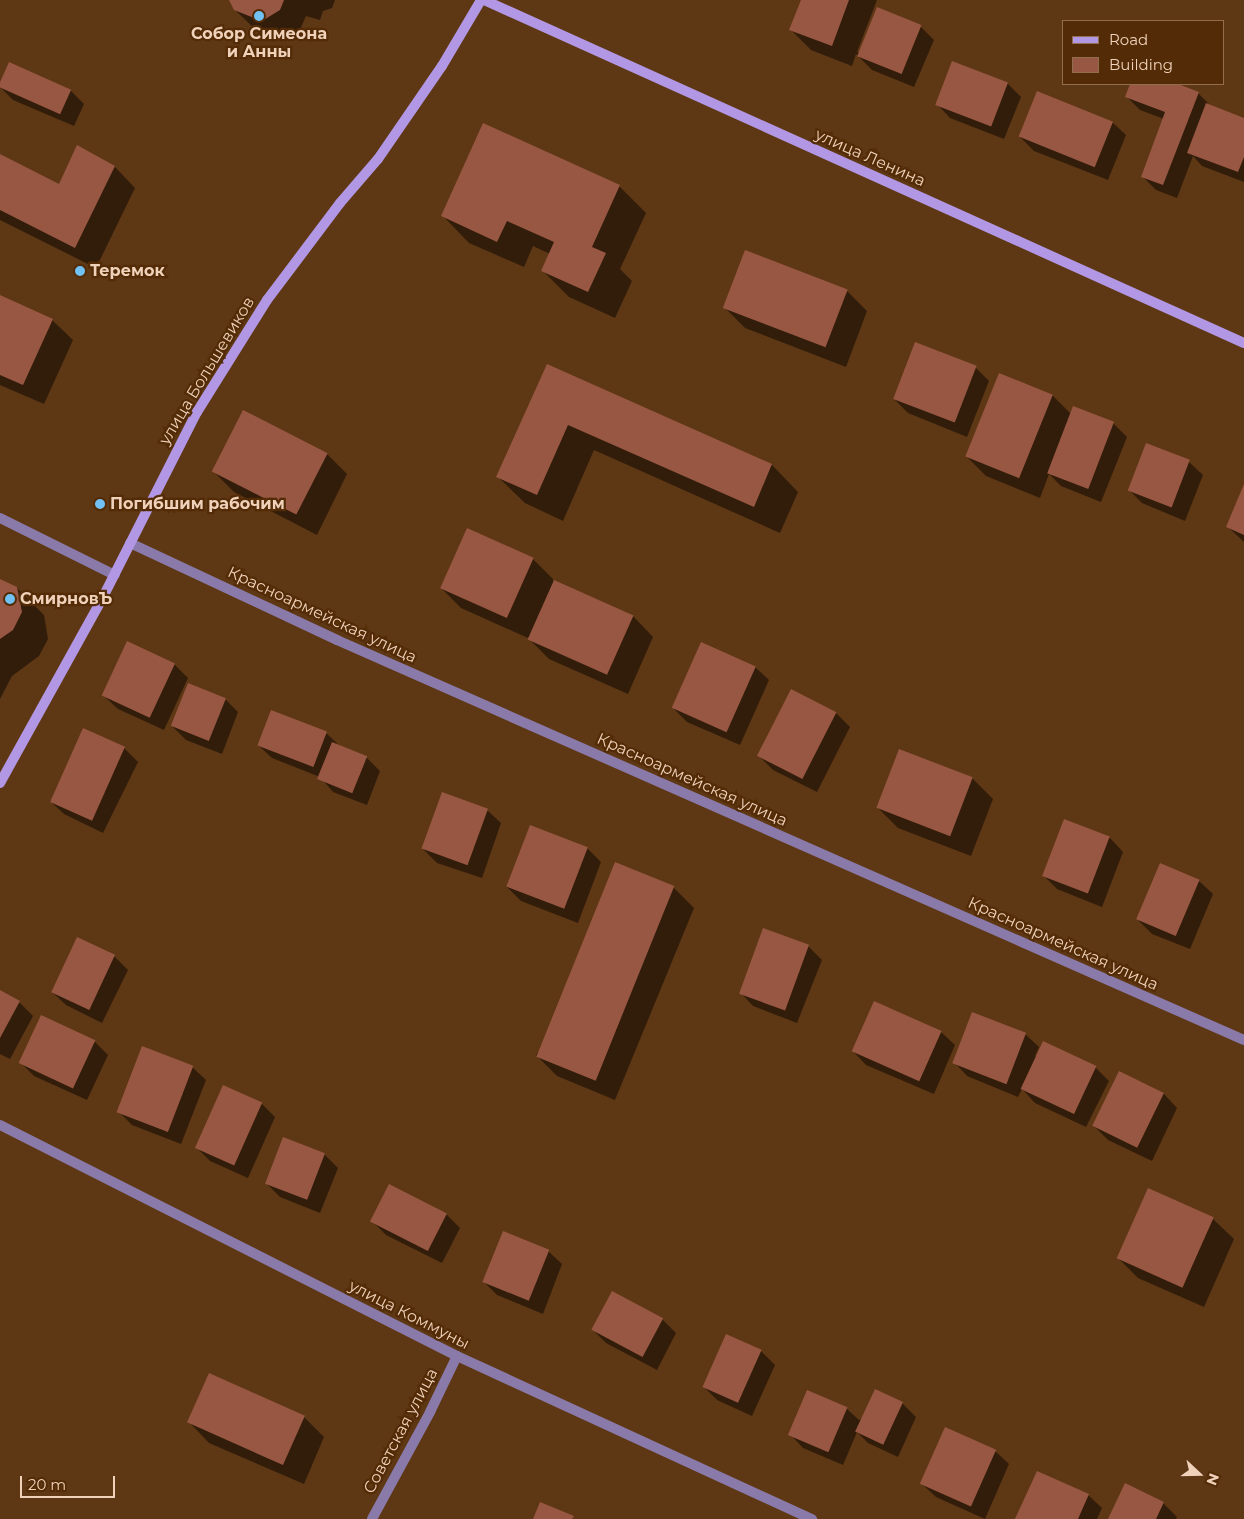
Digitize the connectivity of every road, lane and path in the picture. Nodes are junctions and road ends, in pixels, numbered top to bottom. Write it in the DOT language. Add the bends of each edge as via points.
graph roads {
  1 [pos="482,0"];
  2 [pos="1244,343"];
  3 [pos="0,518"];
  4 [pos="130,543"];
  5 [pos="115,575"];
  6 [pos="0,783"];
  7 [pos="1244,1040"];
  8 [pos="0,1125"];
  9 [pos="457,1356"];
  10 [pos="372,1519"];
  11 [pos="812,1519"];
  1 -- 2 [label="street, улица Ленина"];
  1 -- 4 [label="street, улица Большевиков" via="442,66 378,159 267,300 197,412"];
  3 -- 5 [label="street"];
  4 -- 5 [label="street, улица Большевиков"];
  4 -- 7 [label="street, Красноармейская улица" via="337,640"];
  5 -- 6 [label="street, улица Большевиков"];
  8 -- 9 [label="street, улица Коммуны"];
  9 -- 10 [label="street, Советская улица"];
  9 -- 11 [label="street, улица Коммуны"];
}
